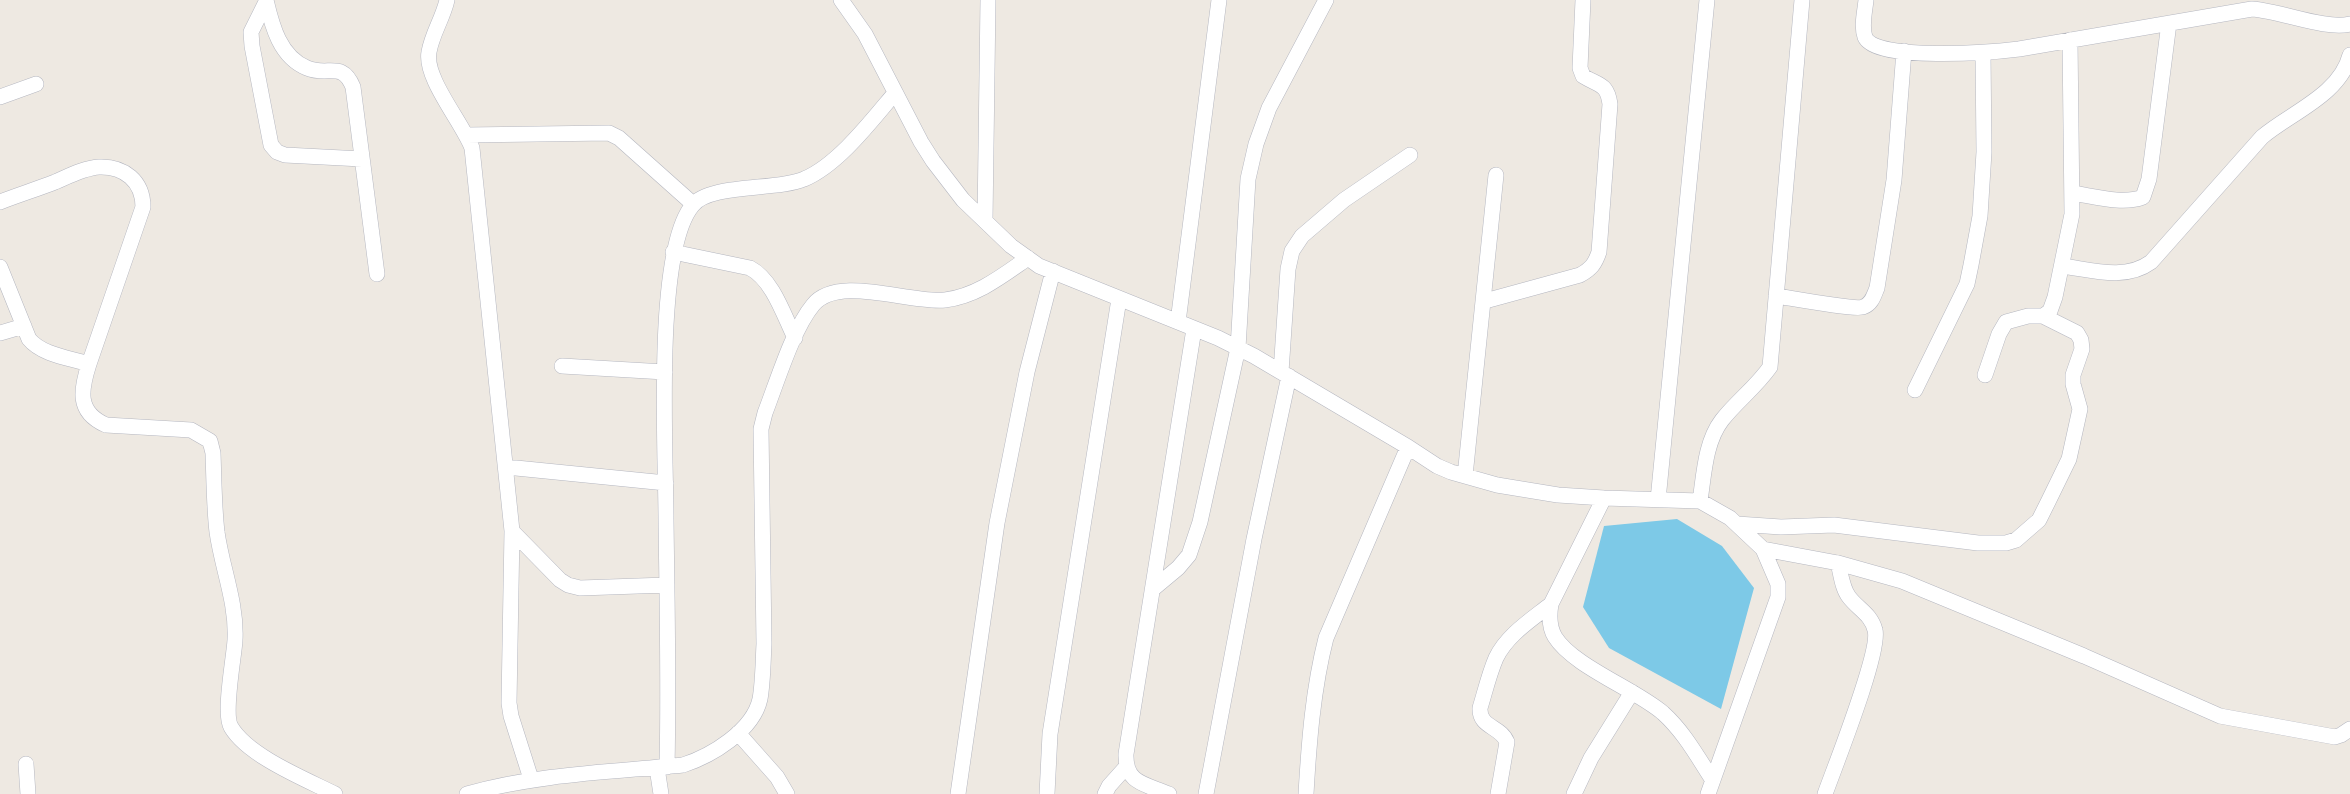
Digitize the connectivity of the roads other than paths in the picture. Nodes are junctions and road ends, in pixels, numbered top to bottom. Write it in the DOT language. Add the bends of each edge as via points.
graph roads {
  1 [pos="447,0"];
  2 [pos="841,0"];
  3 [pos="988,0"];
  4 [pos="1219,0"];
  5 [pos="1326,0"];
  6 [pos="1583,0"];
  7 [pos="1707,0"];
  8 [pos="1802,0"];
  9 [pos="1866,0"];
  10 [pos="266,1"];
  11 [pos="2169,23"];
  12 [pos="2350,24"];
  13 [pos="2070,40"];
  14 [pos="1904,51"];
  15 [pos="1983,53"];
  16 [pos="2350,55"];
  17 [pos="36,84"];
  18 [pos="895,93"];
  19 [pos="0,97"];
  20 [pos="467,135"];
  21 [pos="1410,155"];
  22 [pos="362,159"];
  23 [pos="1496,175"];
  24 [pos="2072,193"];
  25 [pos="0,202"];
  26 [pos="692,204"];
  27 [pos="985,221"];
  28 [pos="673,252"];
  29 [pos="1028,258"];
  30 [pos="2062,266"];
  31 [pos="0,267"];
  32 [pos="1053,271"];
  33 [pos="377,274"];
  34 [pos="1776,296"];
  35 [pos="1119,299"];
  36 [pos="1485,301"];
  37 [pos="2043,316"];
  38 [pos="1178,322"];
  39 [pos="24,326"];
  40 [pos="1194,329"];
  41 [pos="0,333"];
  42 [pos="795,338"];
  43 [pos="1238,348"];
  44 [pos="89,364"];
  45 [pos="562,366"];
  46 [pos="665,372"];
  47 [pos="1285,374"];
  48 [pos="1985,375"];
  49 [pos="1915,390"];
  50 [pos="1408,447"];
  51 [pos="506,467"];
  52 [pos="1465,476"];
  53 [pos="666,483"];
  54 [pos="1604,498"];
  55 [pos="1658,500"];
  56 [pos="1700,501"];
  57 [pos="1737,524"];
  58 [pos="512,531"];
  59 [pos="1763,548"];
  60 [pos="1838,563"];
  61 [pos="667,585"];
  62 [pos="1154,588"];
  63 [pos="1551,604"];
  64 [pos="1632,692"];
  65 [pos="2350,729"];
  66 [pos="738,733"];
  67 [pos="26,764"];
  68 [pos="662,767"];
  69 [pos="1126,767"];
  70 [pos="531,779"];
  71 [pos="1712,779"];
  72 [pos="28,794"];
  73 [pos="334,794"];
  74 [pos="467,794"];
  75 [pos="661,794"];
  76 [pos="787,794"];
  77 [pos="958,794"];
  78 [pos="1047,794"];
  79 [pos="1105,794"];
  80 [pos="1169,794"];
  81 [pos="1206,794"];
  82 [pos="1306,794"];
  83 [pos="1498,794"];
  84 [pos="1574,794"];
  85 [pos="1708,794"];
  86 [pos="1825,794"];
  1 -- 20 [label="street" via="432,42 428,62 443,96"];
  2 -- 18 [label="street" via="865,34"];
  3 -- 27 [label="street"];
  4 -- 38 [label="street"];
  5 -- 43 [label="street" via="1269,108 1256,144 1248,179"];
  6 -- 36 [label="street" via="1580,68 1583,76 1602,85 1608,92 1610,104 1599,252 1596,262 1590,270 1580,275"];
  7 -- 55 [label="street"];
  8 -- 34 [label="street"];
  9 -- 14 [label="street" via="1864,28 1870,44"];
  10 -- 22 [label="street" via="278,40 286,52 308,68 344,72 350,78 354,87"];
  10 -- 22 [label="street" via="251,32 260,99 271,145 277,152 285,155"];
  11 -- 12 [label="street" via="2252,9 2268,10 2336,25"];
  11 -- 13 [label="street"];
  11 -- 24 [label="street" via="2149,179 2142,197 2125,200"];
  13 -- 15 [label="street"];
  13 -- 24 [label="street"];
  14 -- 15 [label="street" via="1928,54"];
  14 -- 34 [label="street" via="1894,180 1877,288 1871,301 1862,307 1850,307"];
  15 -- 49 [label="street" via="1984,152 1980,216 1971,265 1967,284"];
  16 -- 30 [label="street" via="2336,82 2262,137 2151,262 2141,269 2127,273"];
  17 -- 19 [label="street"];
  18 -- 26 [label="street" via="862,132 822,169 804,179 784,186 721,191"];
  18 -- 27 [label="street" via="933,161 963,200"];
  20 -- 26 [label="street" via="609,133 619,138"];
  20 -- 51 [label="street" via="472,148 479,201"];
  21 -- 47 [label="street" via="1344,200 1302,236 1292,251 1288,269"];
  22 -- 33 [label="street"];
  23 -- 36 [label="street"];
  24 -- 30 [label="street" via="2072,214"];
  25 -- 44 [label="street" via="97,167 127,173 137,183 143,195 143,207"];
  26 -- 28 [label="street"];
  27 -- 29 [label="street"];
  28 -- 42 [label="street" via="750,268 757,272 777,300"];
  28 -- 46 [label="street"];
  29 -- 32 [label="street" via="1039,266"];
  29 -- 42 [label="street" via="986,286 946,300 927,301 865,291 843,291 824,296 814,304"];
  30 -- 37 [label="street" via="2056,297 2050,311"];
  31 -- 39 [label="street"];
  32 -- 35 [label="street"];
  32 -- 77 [label="street" via="1026,372 998,523"];
  34 -- 56 [label="street" via="1770,367 1761,380 1722,420 1713,435"];
  35 -- 38 [label="street"];
  35 -- 78 [label="street" via="1052,727"];
  36 -- 52 [label="street"];
  37 -- 48 [label="street" via="2028,316 2006,322 1999,334"];
  37 -- 57 [label="street" via="2077,333 2081,340 2082,349 2073,375 2080,410 2069,459 2048,502 2039,520 2016,540 2006,543 1978,543 1834,525 1781,527"];
  38 -- 40 [label="street"];
  39 -- 41 [label="street"];
  39 -- 44 [label="street" via="29,338 42,349"];
  40 -- 43 [label="street"];
  40 -- 62 [label="street"];
  42 -- 66 [label="street" via="761,429 763,674 760,701 751,718"];
  43 -- 47 [label="street"];
  43 -- 62 [label="street" via="1200,522 1189,555"];
  44 -- 73 [label="street" via="82,398 88,413 96,420 106,425 124,427 191,430 210,441 213,453 217,532 234,613 230,726 239,739 277,766"];
  45 -- 46 [label="street"];
  46 -- 53 [label="street"];
  47 -- 50 [label="street"];
  47 -- 81 [label="street"];
  50 -- 52 [label="street" via="1437,466"];
  50 -- 82 [label="street" via="1326,638 1319,666"];
  51 -- 53 [label="street"];
  51 -- 58 [label="street"];
  52 -- 54 [label="street" via="1497,485 1550,494"];
  53 -- 61 [label="street"];
  54 -- 55 [label="street"];
  54 -- 63 [label="street"];
  55 -- 56 [label="street"];
  56 -- 57 [label="street"];
  57 -- 59 [label="street"];
  58 -- 61 [label="street" via="568,585 580,588"];
  58 -- 70 [label="street" via="509,703"];
  59 -- 60 [label="street"];
  59 -- 71 [label="street" via="1778,584 1778,597"];
  60 -- 65 [label="street" via="1902,581 2084,656 2220,716 2335,737"];
  60 -- 86 [label="street" via="1844,590 1870,617 1877,638"];
  61 -- 68 [label="street"];
  62 -- 69 [label="street"];
  63 -- 64 [label="street" via="1550,623 1554,636 1562,646"];
  63 -- 83 [label="street" via="1511,637 1502,648 1496,658 1480,708 1479,716 1483,722 1501,733 1507,742"];
  64 -- 71 [label="street" via="1674,723"];
  64 -- 84 [label="street" via="1591,758"];
  66 -- 68 [label="street" via="718,749 697,760 683,765"];
  66 -- 76 [label="street" via="777,777"];
  67 -- 72 [label="street"];
  68 -- 70 [label="street"];
  68 -- 75 [label="street"];
  69 -- 79 [label="street"];
  69 -- 80 [label="street" via="1131,777"];
  70 -- 74 [label="street"];
  71 -- 85 [label="street"];
}
